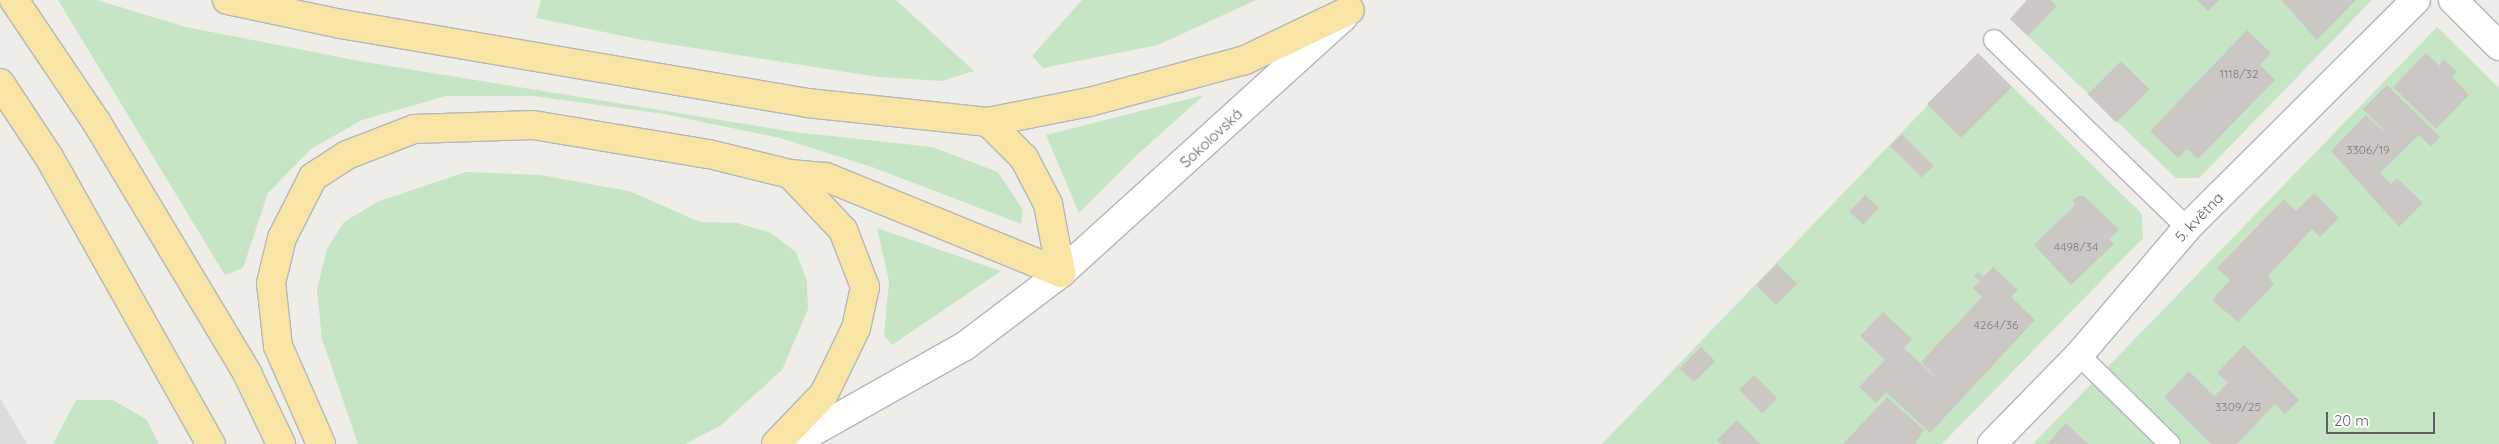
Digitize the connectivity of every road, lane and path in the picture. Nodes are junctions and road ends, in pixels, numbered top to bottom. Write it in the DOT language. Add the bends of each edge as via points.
graph roads {
  1 [pos="14,0"];
  2 [pos="227,0"];
  3 [pos="2416,0"];
  4 [pos="2453,0"];
  5 [pos="1355,5"];
  6 [pos="1994,40"];
  7 [pos="2499,46"];
  8 [pos="0,83"];
  9 [pos="988,122"];
  10 [pos="790,174"];
  11 [pos="2187,228"];
  12 [pos="1061,273"];
  13 [pos="2079,355"];
  14 [pos="212,444"];
  15 [pos="281,444"];
  16 [pos="321,444"];
  17 [pos="776,444"];
  18 [pos="791,444"];
  19 [pos="1992,444"];
  20 [pos="2170,444"];
  1 -- 15 [label="highway" via="97,123 222,331"];
  2 -- 9 [label="highway" via="341,24 807,103"];
  3 -- 11 [label="street, 5. května"];
  4 -- 7 [label="street"];
  5 -- 9 [label="highway" via="1245,60 1089,102"];
  5 -- 12 [label="street, Sokolovská"];
  6 -- 11 [label="lane"];
  8 -- 14 [label="highway" via="49,157"];
  9 -- 12 [label="highway" via="1024,158 1048,204"];
  10 -- 12 [label="highway" via="826,177 877,195"];
  10 -- 16 [label="highway" via="709,154 533,125 414,129 347,155 313,177 282,238 271,283 278,346"];
  10 -- 17 [label="highway" via="843,230 864,288 856,328 824,394"];
  11 -- 13 [label="street, 5. května"];
  12 -- 18 [label="street, Sokolovská" via="965,346"];
  13 -- 19 [label="street, 5. května"];
  13 -- 20 [label="lane"];
}
